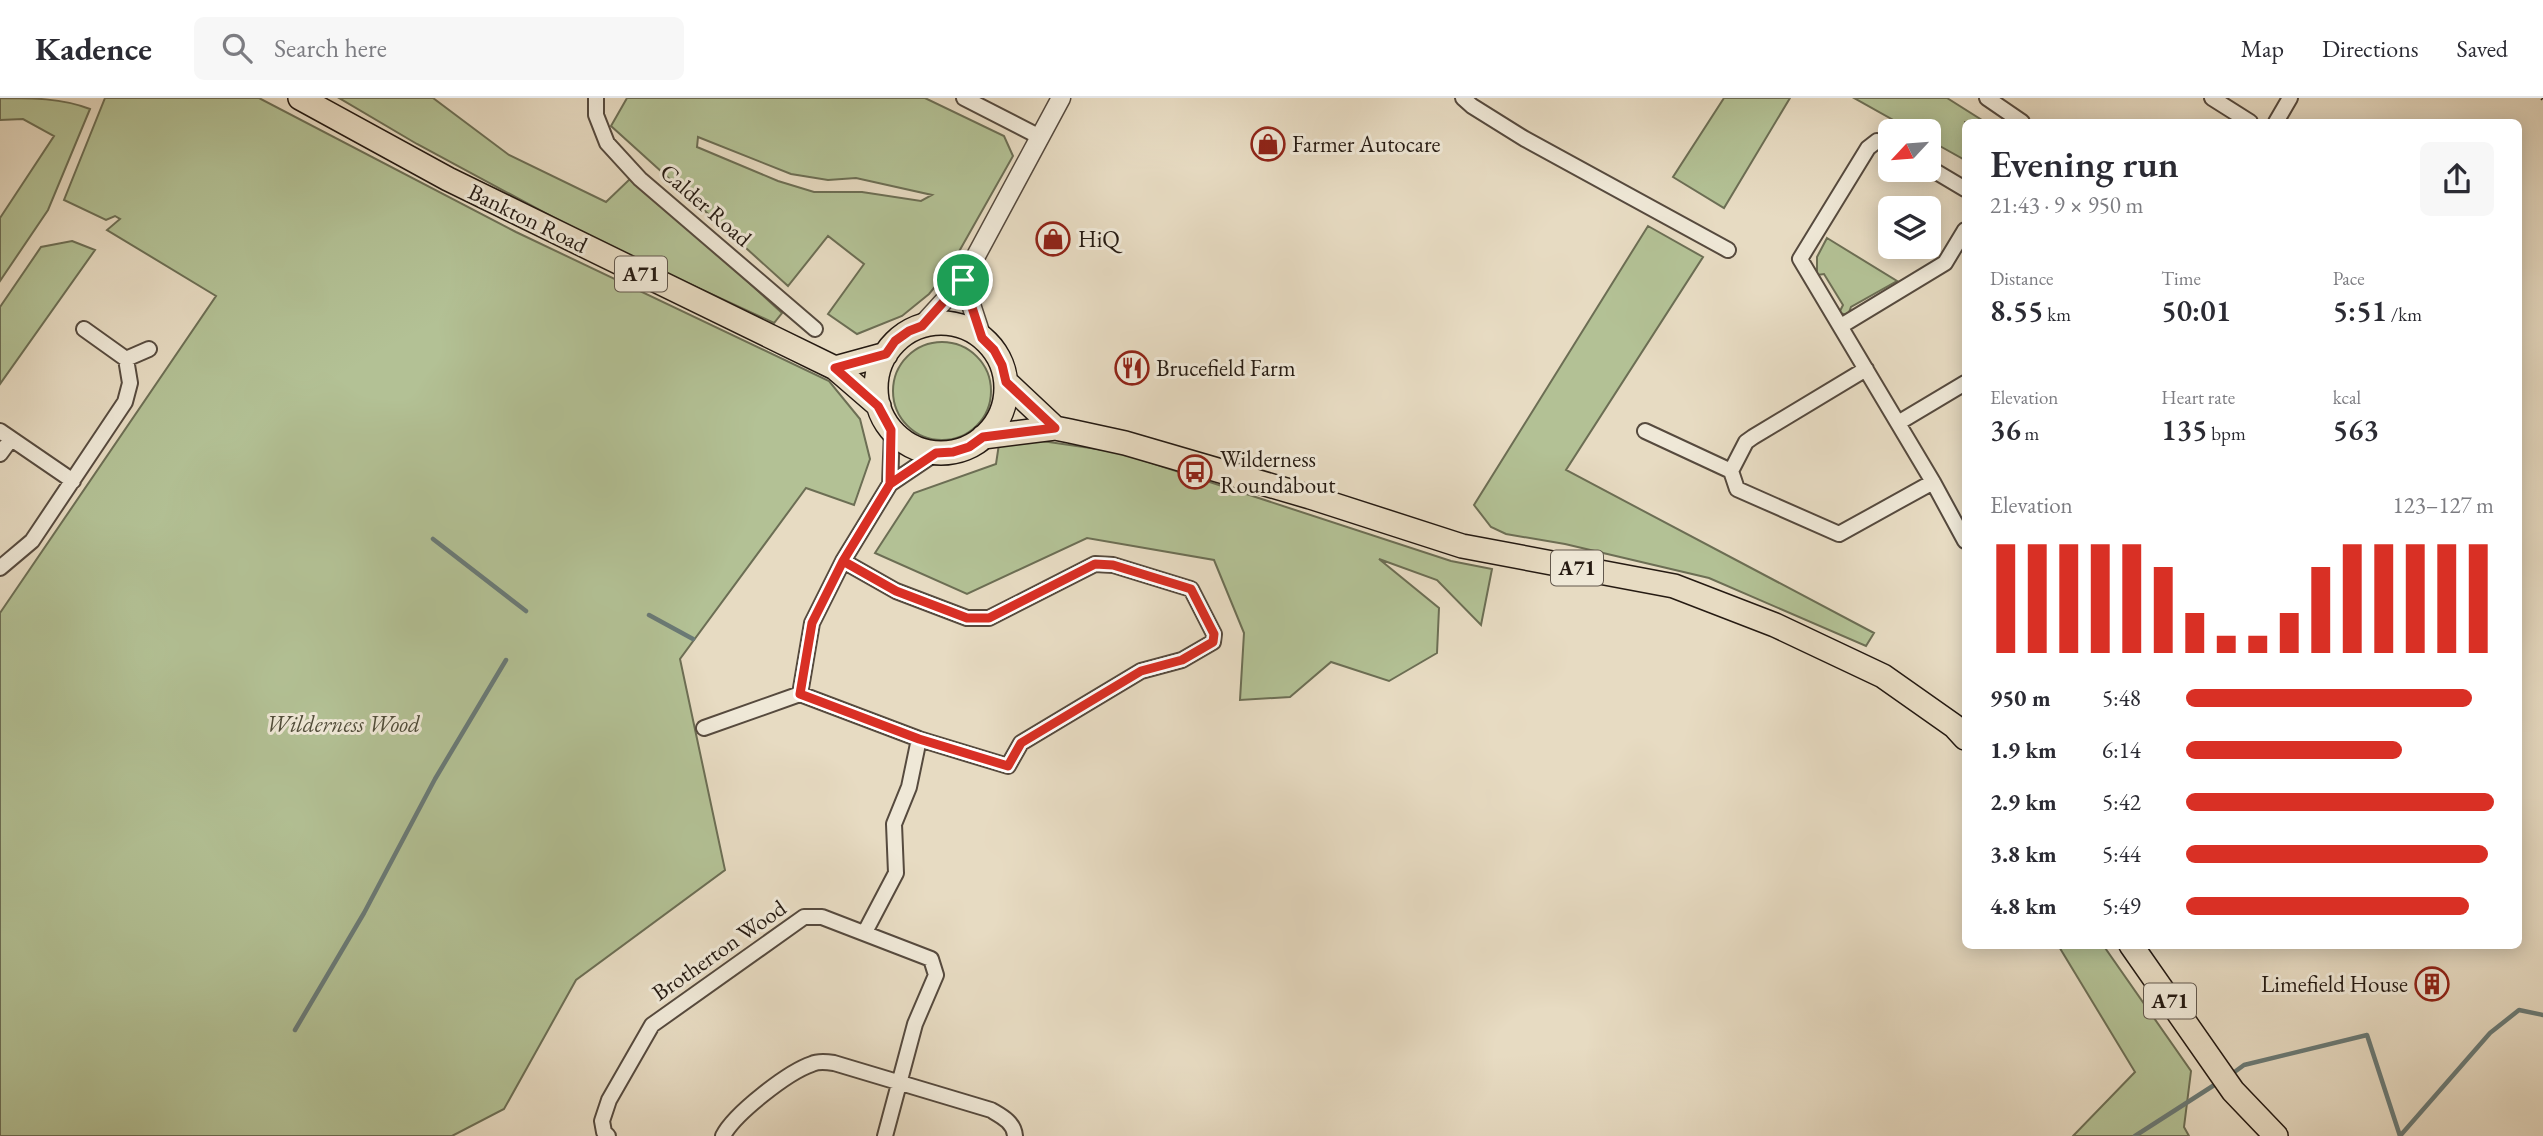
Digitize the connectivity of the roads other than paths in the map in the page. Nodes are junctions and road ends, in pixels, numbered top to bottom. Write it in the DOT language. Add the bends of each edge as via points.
graph roads {
  1 [pos="300,98"];
  2 [pos="596,98"];
  3 [pos="964,98"];
  4 [pos="1061,98"];
  5 [pos="1463,98"];
  6 [pos="1987,98"];
  7 [pos="2212,98"];
  8 [pos="2290,98"];
  9 [pos="2018,119"];
  10 [pos="2245,119"];
  11 [pos="2278,119"];
  12 [pos="1040,137"];
  13 [pos="1878,141"];
  14 [pos="1941,175"];
  15 [pos="1962,187"];
  16 [pos="1962,235"];
  17 [pos="1728,250"];
  18 [pos="963,280"];
  19 [pos="922,326"];
  20 [pos="1841,326"];
  21 [pos="84,328"];
  22 [pos="816,329"];
  23 [pos="982,338"];
  24 [pos="149,349"];
  25 [pos="886,354"];
  26 [pos="126,359"];
  27 [pos="835,368"];
  28 [pos="1866,369"];
  29 [pos="1006,382"];
  30 [pos="1962,385"];
  31 [pos="878,406"];
  32 [pos="1898,422"];
  33 [pos="1055,428"];
  34 [pos="891,430"];
  35 [pos="1645,431"];
  36 [pos="6,435"];
  37 [pos="983,437"];
  38 [pos="936,453"];
  39 [pos="0,454"];
  40 [pos="1731,471"];
  41 [pos="74,481"];
  42 [pos="1933,482"];
  43 [pos="890,484"];
  44 [pos="1960,517"];
  45 [pos="843,561"];
  46 [pos="0,568"];
  47 [pos="800,694"];
  48 [pos="749,695"];
  49 [pos="751,711"];
  50 [pos="1961,726"];
  51 [pos="704,728"];
  52 [pos="919,739"];
  53 [pos="865,932"];
  54 [pos="2134,949"];
  55 [pos="899,1082"];
  56 [pos="608,1136"];
  57 [pos="723,1136"];
  58 [pos="885,1136"];
  59 [pos="1015,1136"];
  60 [pos="2276,1136"];
  1 -- 27 [label="main road, Bankton Road / A71" via="448,179"];
  2 -- 22 [label="street, Calder Road" via="596,115 607,143 640,179"];
  3 -- 12 [label="street"];
  4 -- 12 [label="street"];
  5 -- 17 [label="street" via="1525,139"];
  6 -- 9 [label="street"];
  7 -- 10 [label="street"];
  8 -- 11 [label="street"];
  12 -- 18 [label="street"];
  13 -- 20 [label="street" via="1868,148 1800,259"];
  14 -- 15 [label="street"];
  16 -- 20 [label="street" via="1934,272"];
  18 -- 19 [label="street"];
  18 -- 23 [label="street"];
  19 -- 23 [label="main road" via="964,327"];
  19 -- 25 [label="main road" via="902,337"];
  20 -- 28 [label="street"];
  21 -- 26 [label="street"];
  23 -- 29 [label="main road" via="998,358"];
  24 -- 26 [label="street"];
  25 -- 27 [label="main road"];
  25 -- 31 [label="main road, A71" via="878,370"];
  26 -- 41 [label="street" via="130,383 125,402"];
  27 -- 31 [label="main road, Bankton Road / A71"];
  28 -- 32 [label="street"];
  28 -- 40 [label="street" via="1753,436"];
  29 -- 33 [label="main road"];
  29 -- 37 [label="main road" via="997,422"];
  30 -- 32 [label="street"];
  31 -- 34 [label="main road, A71"];
  32 -- 42 [label="street"];
  33 -- 37 [label="main road, A71"];
  33 -- 50 [label="main road, A71" via="1125,443 1462,546 1674,586 1775,625 1883,676"];
  34 -- 38 [label="main road, A71" via="904,442"];
  34 -- 43 [label="street"];
  35 -- 40 [label="street"];
  36 -- 39 [label="street"];
  36 -- 41 [label="street"];
  37 -- 38 [label="main road, A71" via="969,447"];
  38 -- 43 [label="street"];
  40 -- 42 [label="street" via="1737,489 1839,534"];
  41 -- 46 [label="street" via="32,541"];
  42 -- 44 [label="street"];
  43 -- 45 [label="street"];
  45 -- 47 [label="street" via="812,623"];
  45 -- 52 [label="street" via="896,591 967,618 989,618 1095,564 1113,565 1191,589 1214,634 1213,642 1182,660 1141,671 1021,743 1008,766"];
  47 -- 49 [label="street"];
  47 -- 52 [label="street"];
  48 -- 49 [label="street"];
  49 -- 51 [label="street"];
  52 -- 53 [label="street" via="909,787 894,824 896,873"];
  53 -- 55 [label="street, Brotherton Wood" via="931,959 936,975 915,1024"];
  53 -- 56 [label="street, Brotherton Wood" via="822,917 804,917 652,1025 609,1100 602,1121"];
  54 -- 60 [label="main road, A71" via="2233,1091"];
  55 -- 57 [label="street" via="834,1063 814,1062 751,1105 728,1125"];
  55 -- 58 [label="street"];
  55 -- 59 [label="street" via="991,1110 1005,1118"];
}
